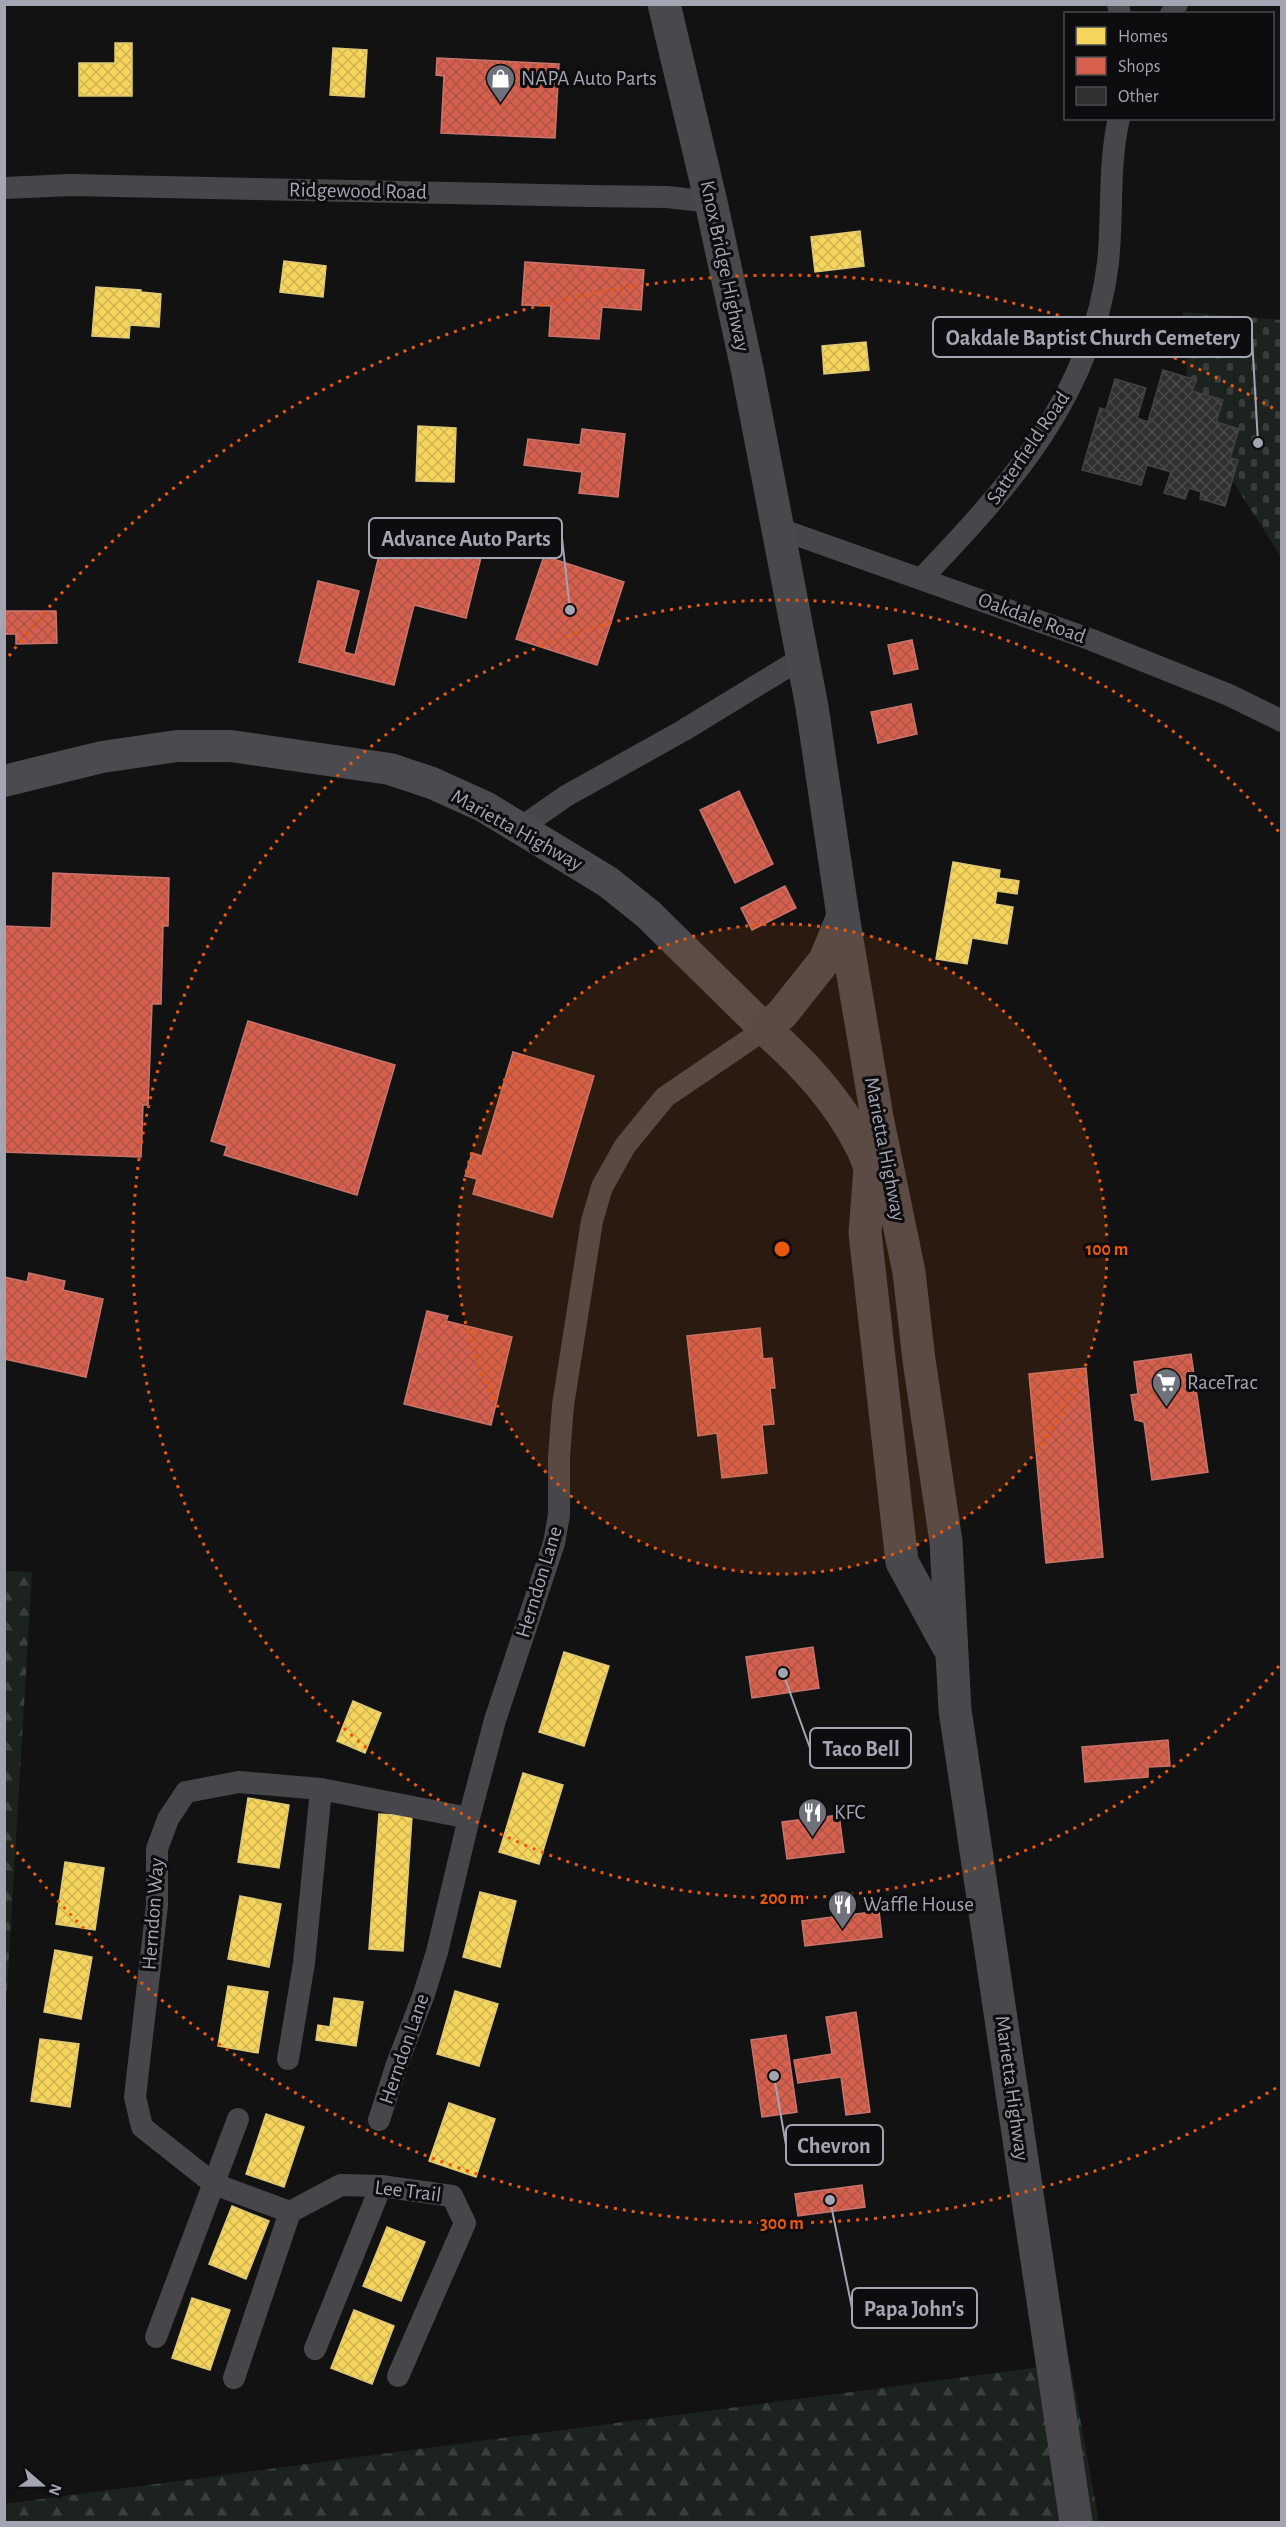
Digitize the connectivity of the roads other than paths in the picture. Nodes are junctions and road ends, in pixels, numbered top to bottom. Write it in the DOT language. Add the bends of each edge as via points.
graph roads {
  1 [pos="664,4"];
  2 [pos="1119,120"];
  3 [pos="4,188"];
  4 [pos="711,202"];
  5 [pos="777,528"];
  6 [pos="922,579"];
  7 [pos="802,658"];
  8 [pos="1281,721"];
  9 [pos="4,781"];
  10 [pos="520,828"];
  11 [pos="843,916"];
  12 [pos="765,1029"];
  13 [pos="870,1168"];
  14 [pos="909,1272"];
  15 [pos="952,1653"];
  16 [pos="321,1789"];
  17 [pos="469,1818"];
  18 [pos="288,2059"];
  19 [pos="238,2119"];
  20 [pos="380,2120"];
  21 [pos="214,2184"];
  22 [pos="381,2186"];
  23 [pos="290,2212"];
  24 [pos="156,2337"];
  25 [pos="315,2349"];
  26 [pos="398,2376"];
  27 [pos="234,2378"];
  28 [pos="1076,2523"];
  1 -- 4 [label="main road, Knox Bridge Highway"];
  2 -- 6 [label="street, Satterfield Road" via="1112,166 1108,263 1100,306 1065,400 1004,490"];
  3 -- 4 [label="street, Ridgewood Road" via="83,185 644,197"];
  4 -- 5 [label="main road, Knox Bridge Highway"];
  5 -- 6 [label="street, Oakdale Road"];
  5 -- 7 [label="main road, Marietta Highway"];
  6 -- 8 [label="street, Oakdale Road" via="1157,665"];
  7 -- 10 [label="street" via="567,796"];
  7 -- 11 [label="main road, Marietta Highway"];
  9 -- 10 [label="main road, Marietta Highway" via="102,757 177,746 231,746 390,769 485,807"];
  10 -- 12 [label="main road, Marietta Highway" via="608,882 648,914"];
  11 -- 12 [label="main road" via="825,960"];
  11 -- 14 [label="main road, Marietta Highway" via="877,1117"];
  12 -- 13 [label="main road, Marietta Highway" via="795,1056 837,1105"];
  12 -- 17 [label="street, Herndon Lane" via="665,1097 625,1146 602,1187 592,1221 563,1405 560,1515 495,1720"];
  13 -- 14 [label="main road, Marietta Highway"];
  13 -- 15 [label="main road, Marietta Highway" via="865,1233 902,1562"];
  14 -- 15 [label="main road, Marietta Highway" via="946,1542"];
  15 -- 28 [label="main road, Marietta Highway" via="959,1738"];
  16 -- 17 [label="street, Herndon Way"];
  16 -- 18 [label="street" via="304,1963"];
  16 -- 21 [label="street, Herndon Way" via="239,1782 186,1792 168,1819 157,1849 157,1905 135,2097 142,2127"];
  17 -- 20 [label="street, Herndon Lane" via="437,1952"];
  19 -- 21 [label="street"];
  21 -- 23 [label="street"];
  21 -- 24 [label="street"];
  22 -- 23 [label="street, Lee Trail" via="341,2185"];
  22 -- 25 [label="street"];
  22 -- 26 [label="street, Lee Trail" via="452,2196 465,2223"];
  23 -- 27 [label="street"];
}
